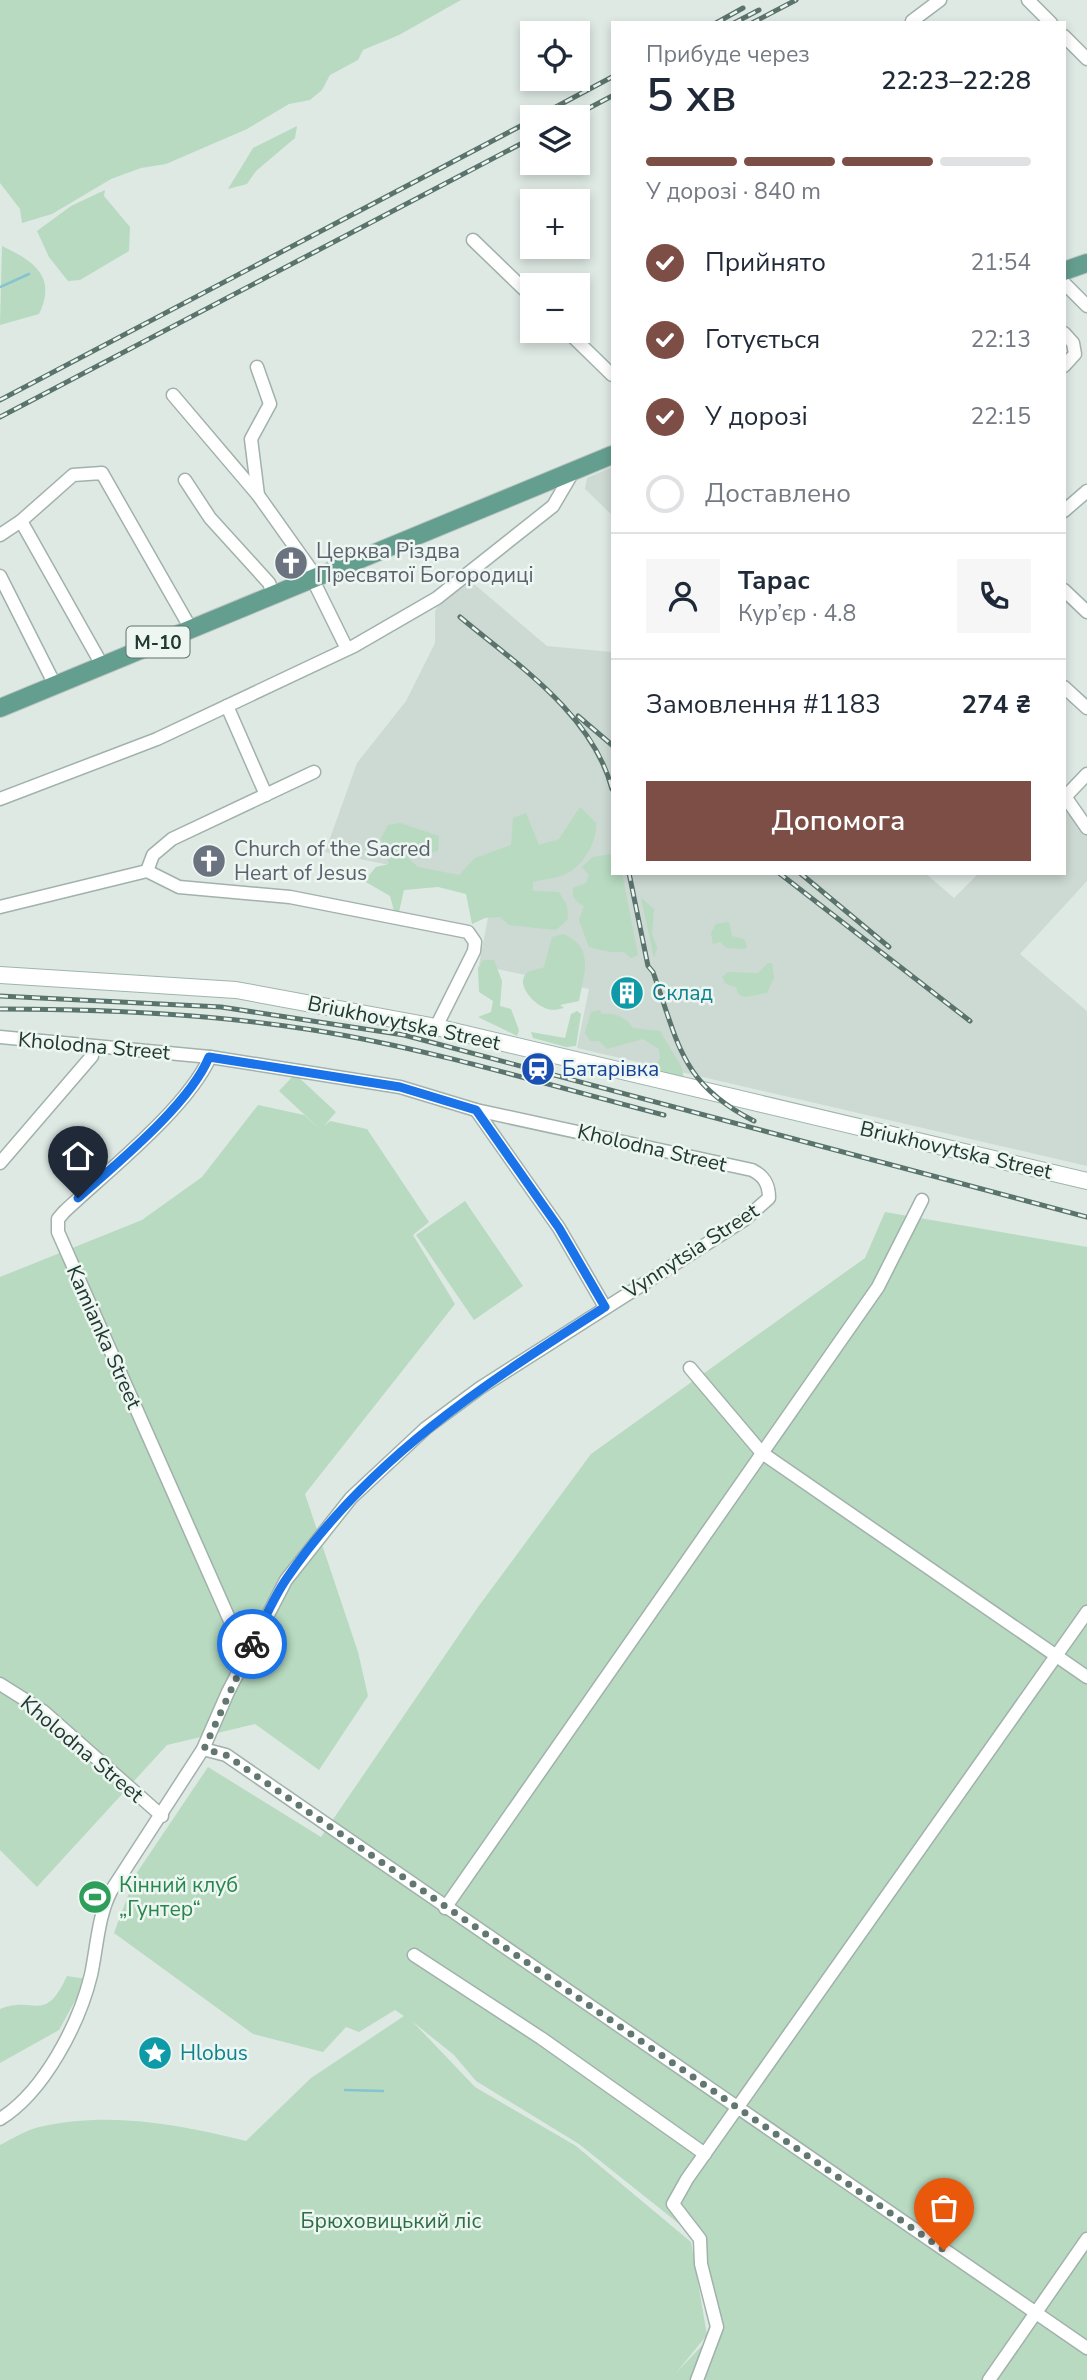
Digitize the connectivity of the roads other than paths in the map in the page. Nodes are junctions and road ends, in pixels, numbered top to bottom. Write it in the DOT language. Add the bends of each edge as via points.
graph roads {
  1 [pos="940,0"];
  2 [pos="1028,0"];
  3 [pos="912,21"];
  4 [pos="1049,21"];
  5 [pos="1066,38"];
  6 [pos="1087,59"];
  7 [pos="473,240"];
  8 [pos="1087,263"];
  9 [pos="1066,270"];
  10 [pos="520,285"];
  11 [pos="1066,285"];
  12 [pos="1087,306"];
  13 [pos="1066,335"];
  14 [pos="579,343"];
  15 [pos="1066,364"];
  16 [pos="257,367"];
  17 [pos="611,374"];
  18 [pos="173,395"];
  19 [pos="611,455"];
  20 [pos="573,472"];
  21 [pos="185,480"];
  22 [pos="1087,491"];
  23 [pos="258,495"];
  24 [pos="1066,509"];
  25 [pos="21,522"];
  26 [pos="0,535"];
  27 [pos="0,576"];
  28 [pos="315,579"];
  29 [pos="1066,592"];
  30 [pos="274,596"];
  31 [pos="1087,612"];
  32 [pos="191,629"];
  33 [pos="347,649"];
  34 [pos="102,665"];
  35 [pos="55,685"];
  36 [pos="1066,689"];
  37 [pos="227,706"];
  38 [pos="0,708"];
  39 [pos="1087,708"];
  40 [pos="314,772"];
  41 [pos="1087,774"];
  42 [pos="266,795"];
  43 [pos="1066,795"];
  44 [pos="1066,797"];
  45 [pos="0,799"];
  46 [pos="1087,828"];
  47 [pos="147,871"];
  48 [pos="0,907"];
  49 [pos="0,975"];
  50 [pos="436,1027"];
  51 [pos="0,1038"];
  52 [pos="90,1045"];
  53 [pos="209,1057"];
  54 [pos="476,1110"];
  55 [pos="0,1163"];
  56 [pos="1087,1181"];
  57 [pos="769,1198"];
  58 [pos="922,1200"];
  59 [pos="605,1307"];
  60 [pos="690,1368"];
  61 [pos="762,1453"];
  62 [pos="1087,1612"];
  63 [pos="1057,1656"];
  64 [pos="246,1657"];
  65 [pos="1087,1677"];
  66 [pos="0,1684"];
  67 [pos="204,1749"];
  68 [pos="162,1816"];
  69 [pos="445,1908"];
  70 [pos="414,1955"];
  71 [pos="737,2108"];
  72 [pos="0,2119"];
  73 [pos="705,2154"];
  74 [pos="1087,2239"];
  75 [pos="1036,2313"];
  76 [pos="1087,2348"];
  77 [pos="697,2380"];
  78 [pos="989,2380"];
  1 -- 3 [label="street"];
  2 -- 4 [label="street"];
  5 -- 6 [label="street"];
  7 -- 10 [label="street"];
  8 -- 9 [label="main road"];
  11 -- 12 [label="street"];
  13 -- 15 [label="street" via="1075,354"];
  14 -- 17 [label="street"];
  16 -- 23 [label="street" via="270,404 251,439"];
  18 -- 23 [label="street"];
  19 -- 20 [label="main road, М-10"];
  20 -- 28 [label="main road, М-10"];
  20 -- 33 [label="street" via="553,506 438,598"];
  21 -- 30 [label="street" via="210,518 269,583"];
  22 -- 24 [label="street"];
  23 -- 28 [label="street"];
  25 -- 26 [label="street"];
  25 -- 32 [label="street" via="73,475 102,473"];
  25 -- 34 [label="street"];
  27 -- 35 [label="street"];
  28 -- 30 [label="main road, М-10"];
  28 -- 33 [label="street"];
  29 -- 31 [label="street"];
  30 -- 32 [label="main road, М-10"];
  32 -- 34 [label="main road, М-10"];
  33 -- 37 [label="street"];
  34 -- 35 [label="main road, М-10"];
  35 -- 38 [label="main road, М-10"];
  36 -- 39 [label="street"];
  37 -- 42 [label="street"];
  37 -- 45 [label="street" via="157,739"];
  40 -- 42 [label="street"];
  41 -- 43 [label="street"];
  42 -- 47 [label="street" via="172,839 153,855"];
  44 -- 46 [label="street"];
  47 -- 48 [label="street"];
  47 -- 50 [label="street" via="179,887 290,897 468,932 475,942 474,951"];
  49 -- 50 [label="main road, Briukhovytska Street" via="236,990"];
  50 -- 56 [label="main road, Briukhovytska Street"];
  51 -- 52 [label="street, Kholodna Street"];
  52 -- 53 [label="street, Kholodna Street"];
  52 -- 55 [label="street" via="92,1056"];
  53 -- 54 [label="street, Kholodna Street" via="400,1087"];
  53 -- 64 [label="street, Kamianka Street" via="188,1089 134,1149 64,1212 58,1219 58,1232"];
  54 -- 57 [label="street, Kholodna Street" via="751,1170 763,1177"];
  54 -- 59 [label="street" via="559,1228"];
  57 -- 59 [label="street, Vynnytsia Street" via="744,1220"];
  58 -- 61 [label="street" via="878,1287"];
  59 -- 64 [label="street, Vynnytsia Street" via="480,1388 388,1462 351,1499 286,1580"];
  60 -- 61 [label="street"];
  61 -- 63 [label="street"];
  61 -- 69 [label="street"];
  62 -- 63 [label="street"];
  63 -- 65 [label="street"];
  63 -- 71 [label="street"];
  64 -- 67 [label="street, Vynnytsia Street"];
  66 -- 68 [label="street, Kholodna Street" via="43,1712"];
  67 -- 68 [label="street, Vynnytsia Street"];
  67 -- 69 [label="street" via="226,1755"];
  68 -- 72 [label="street, Vynnytsia Street" via="103,1906 90,1978 60,2049 36,2087"];
  69 -- 71 [label="street"];
  70 -- 73 [label="street"];
  71 -- 73 [label="street"];
  71 -- 75 [label="street"];
  73 -- 77 [label="street" via="673,2204 700,2239 701,2264 717,2327"];
  74 -- 75 [label="street"];
  75 -- 76 [label="street"];
  75 -- 78 [label="street"];
}
